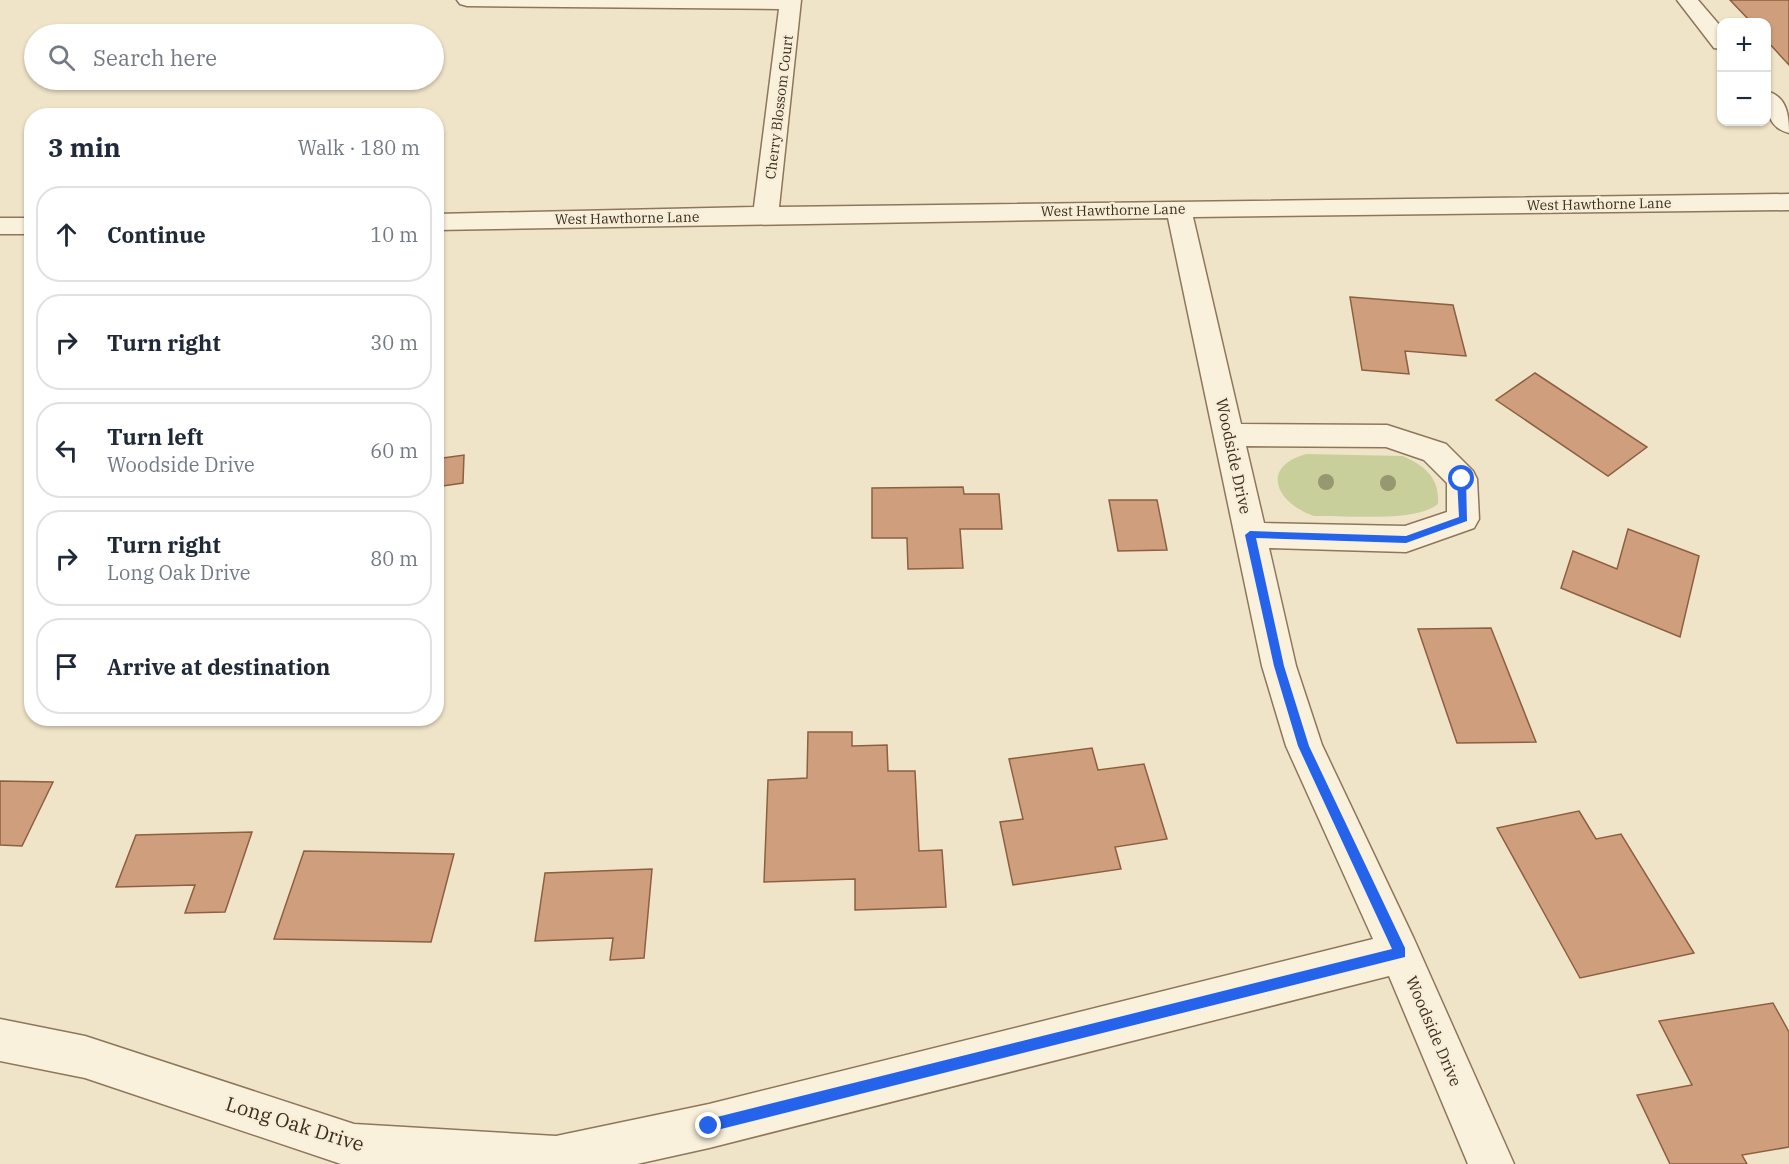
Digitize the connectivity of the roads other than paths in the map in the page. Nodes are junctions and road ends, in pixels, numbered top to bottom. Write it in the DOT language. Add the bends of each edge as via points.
graph roads {
  1 [pos="467,0"];
  2 [pos="1687,0"];
  3 [pos="791,2"];
  4 [pos="1717,37"];
  5 [pos="1774,99"];
  6 [pos="1789,126"];
  7 [pos="1789,202"];
  8 [pos="1179,209"];
  9 [pos="766,215"];
  10 [pos="444,222"];
  11 [pos="24,225"];
  12 [pos="0,226"];
  13 [pos="1230,435"];
  14 [pos="1250,535"];
  15 [pos="1400,953"];
  16 [pos="0,1040"];
  17 [pos="556,1162"];
  18 [pos="1491,1164"];
  1 -- 3 [label="street"];
  2 -- 4 [label="street"];
  3 -- 9 [label="street, Cherry Blossom Court"];
  5 -- 6 [label="street"];
  7 -- 8 [label="street, West Hawthorne Lane"];
  8 -- 9 [label="street, West Hawthorne Lane"];
  8 -- 13 [label="street, Woodside Drive"];
  9 -- 10 [label="street, West Hawthorne Lane"];
  11 -- 12 [label="street"];
  13 -- 14 [label="street, Woodside Drive"];
  13 -- 14 [label="street" via="1387,436 1435,452 1462,479 1463,519 1406,539"];
  14 -- 15 [label="street, Woodside Drive" via="1279,666 1304,746"];
  15 -- 17 [label="street, Long Oak Drive"];
  15 -- 18 [label="street, Woodside Drive"];
  16 -- 17 [label="street, Long Oak Drive" via="85,1057 354,1146"];
}
